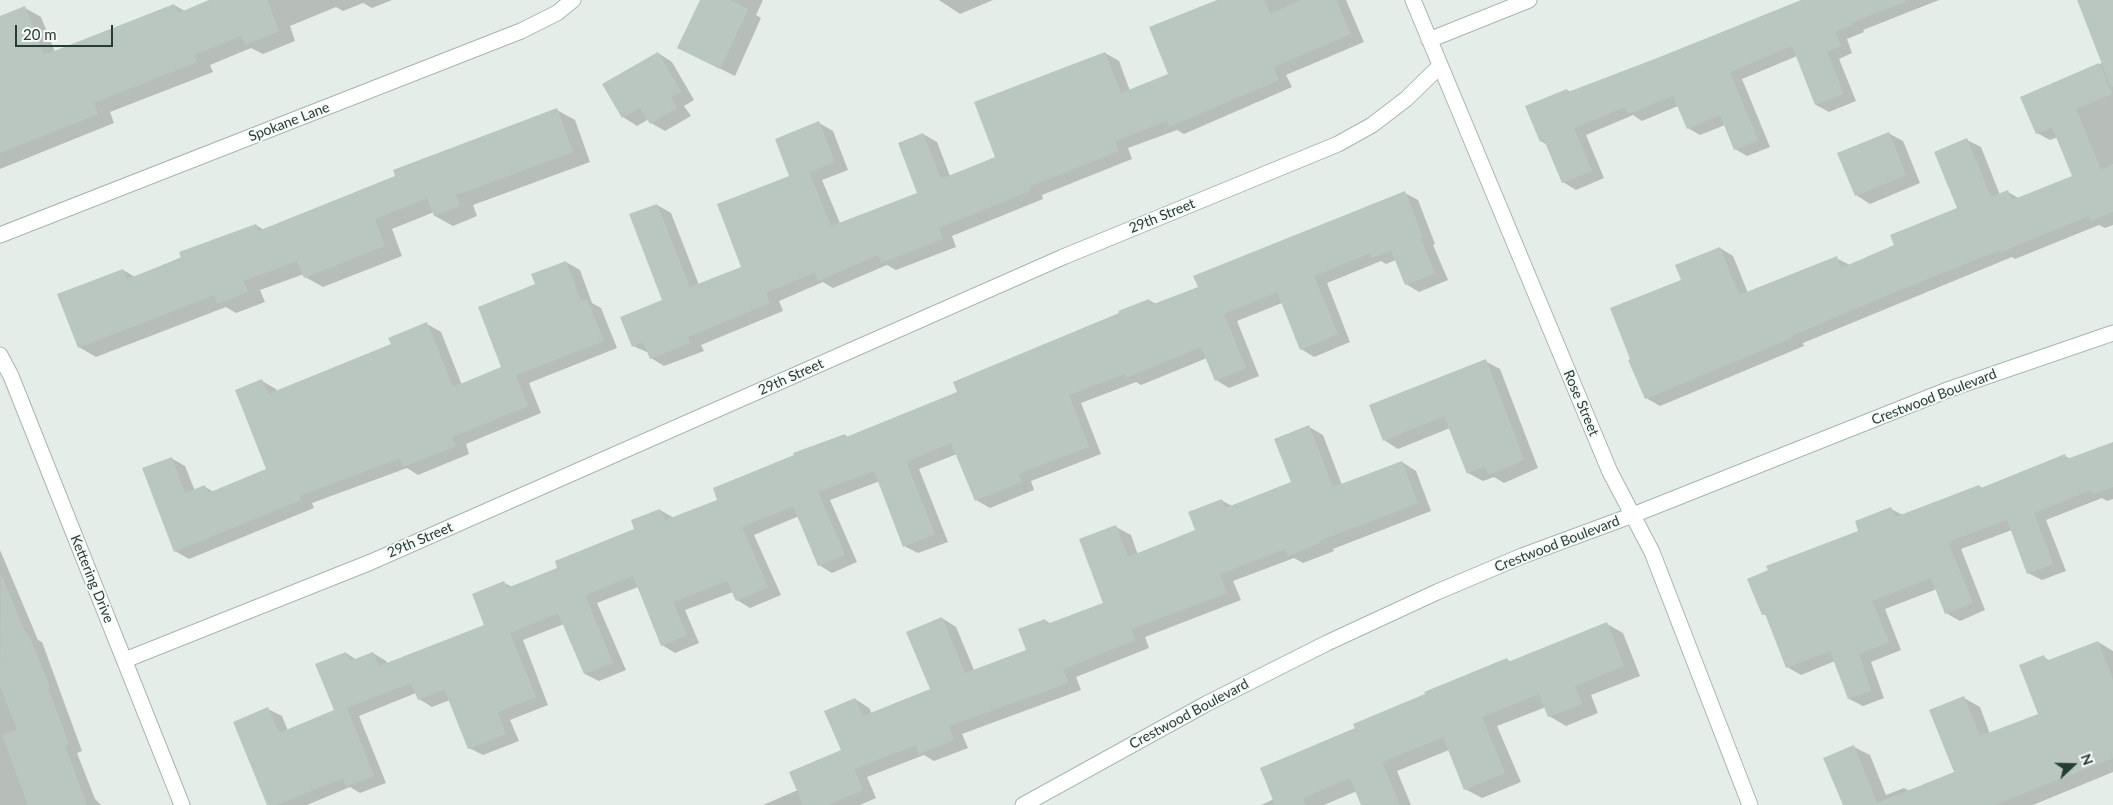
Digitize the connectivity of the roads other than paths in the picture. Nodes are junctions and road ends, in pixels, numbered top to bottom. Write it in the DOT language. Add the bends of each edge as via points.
graph roads {
  1 [pos="573,0"];
  2 [pos="1413,0"];
  3 [pos="1529,0"];
  4 [pos="1429,40"];
  5 [pos="1440,66"];
  6 [pos="0,235"];
  7 [pos="2113,333"];
  8 [pos="0,355"];
  9 [pos="1633,515"];
  10 [pos="124,660"];
  11 [pos="182,805"];
  12 [pos="1023,805"];
  13 [pos="1750,805"];
  1 -- 6 [label="street, Spokane Lane" via="557,13 521,31"];
  2 -- 4 [label="street, Rose Street"];
  3 -- 4 [label="street"];
  4 -- 5 [label="street, Rose Street"];
  5 -- 9 [label="street, Rose Street" via="1610,472"];
  5 -- 10 [label="street, 29th Street" via="1406,99 1372,125 1338,144 1063,257 371,562"];
  7 -- 9 [label="street, Crestwood Boulevard" via="1950,390"];
  8 -- 10 [label="street, Kettering Drive"];
  9 -- 12 [label="street, Crestwood Boulevard" via="1522,556 1327,644 1206,704"];
  9 -- 13 [label="street, Rose Street" via="1652,552"];
  10 -- 11 [label="street, Kettering Drive"];
}
